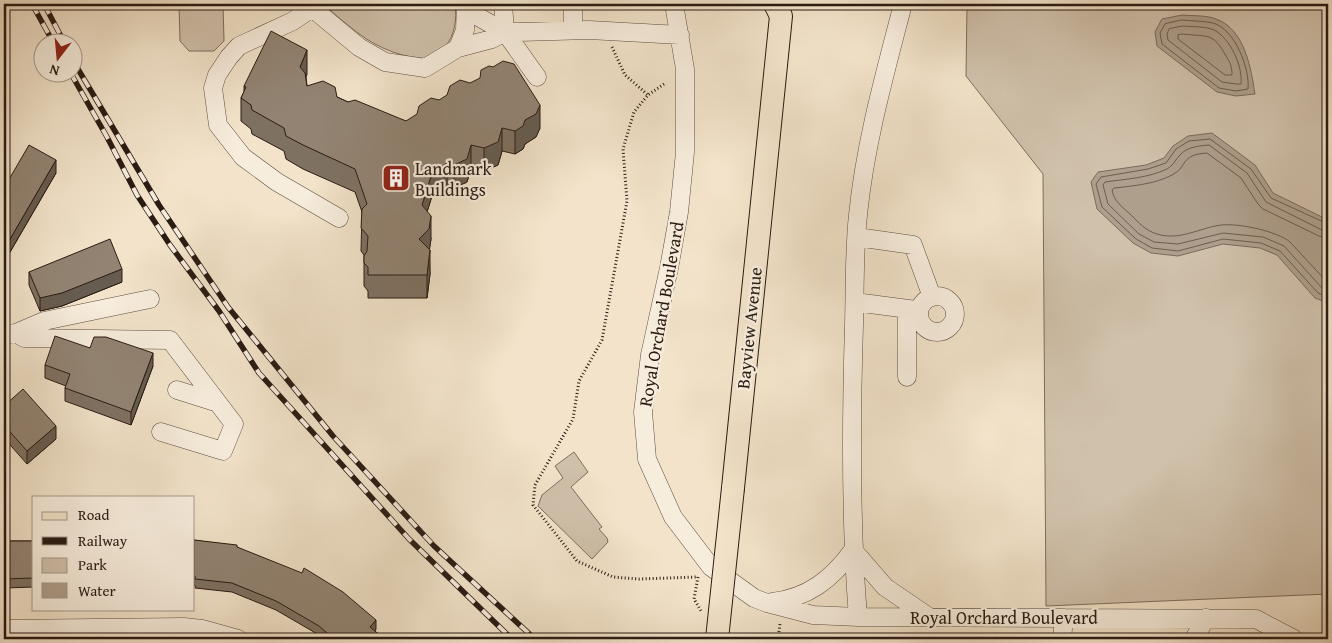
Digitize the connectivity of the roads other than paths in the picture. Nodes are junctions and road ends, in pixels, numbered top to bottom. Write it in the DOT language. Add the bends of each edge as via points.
graph roads {
  1 [pos="466,4"];
  2 [pos="503,4"];
  3 [pos="573,4"];
  4 [pos="674,4"];
  5 [pos="903,4"];
  6 [pos="311,6"];
  7 [pos="782,8"];
  8 [pos="573,29"];
  9 [pos="506,32"];
  10 [pos="680,35"];
  11 [pos="458,48"];
  12 [pos="537,77"];
  13 [pos="339,218"];
  14 [pos="857,237"];
  15 [pos="932,297"];
  16 [pos="150,299"];
  17 [pos="855,302"];
  18 [pos="913,310"];
  19 [pos="10,334"];
  20 [pos="907,377"];
  21 [pos="177,390"];
  22 [pos="218,403"];
  23 [pos="162,432"];
  24 [pos="853,550"];
  25 [pos="767,603"];
  26 [pos="858,617"];
  27 [pos="928,617"];
  28 [pos="1064,618"];
  29 [pos="1206,618"];
  30 [pos="4,629"];
  31 [pos="201,634"];
  32 [pos="238,639"];
  33 [pos="716,639"];
  34 [pos="1062,639"];
  35 [pos="1194,639"];
  36 [pos="1294,639"];
  1 -- 9 [label="street" via="475,15"];
  1 -- 11 [label="street" via="465,30"];
  2 -- 9 [label="street"];
  3 -- 8 [label="street"];
  4 -- 10 [label="street, Royal Orchard Boulevard"];
  5 -- 14 [label="street" via="870,144"];
  6 -- 11 [label="street" via="359,47 385,62 425,68"];
  6 -- 13 [label="street" via="292,21 239,46 228,57 213,88 218,125 244,157 277,182"];
  7 -- 33 [label="main road, Bayview Avenue, bridge"];
  8 -- 9 [label="street"];
  8 -- 10 [label="street"];
  9 -- 11 [label="street"];
  9 -- 12 [label="street"];
  10 -- 25 [label="street, Royal Orchard Boulevard" via="685,69 685,152 679,212 650,355 644,402 647,459 673,517 711,567 754,598"];
  14 -- 15 [label="street" via="914,245"];
  14 -- 17 [label="street"];
  15 -- 18 [label="street"];
  15 -- 18 [label="street" via="943,297 952,305 955,316 949,327 938,332 926,328"];
  16 -- 19 [label="street" via="44,321"];
  17 -- 18 [label="street"];
  17 -- 24 [label="street" via="851,402"];
  18 -- 20 [label="street"];
  19 -- 22 [label="street" via="24,338 170,340"];
  21 -- 22 [label="street"];
  22 -- 23 [label="street" via="234,424 223,451"];
  24 -- 25 [label="street" via="815,589 785,601"];
  24 -- 26 [label="street"];
  24 -- 27 [label="street" via="885,587"];
  25 -- 26 [label="street, Royal Orchard Boulevard" via="813,615"];
  26 -- 27 [label="street, Royal Orchard Boulevard"];
  27 -- 28 [label="street, Royal Orchard Boulevard"];
  28 -- 29 [label="street, Royal Orchard Boulevard"];
  28 -- 34 [label="street"];
  29 -- 35 [label="street"];
  29 -- 36 [label="street, Royal Orchard Boulevard" via="1256,619"];
  30 -- 31 [label="street" via="168,626"];
  31 -- 32 [label="street"];
}
